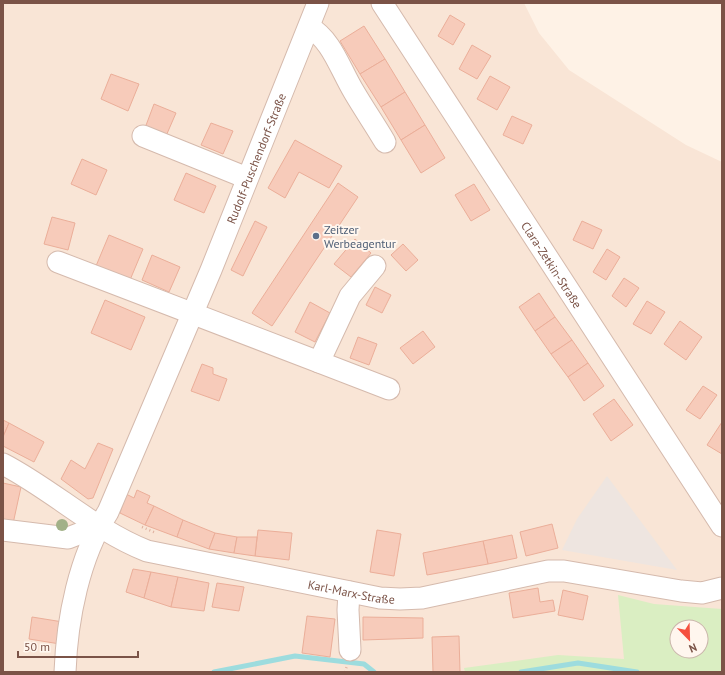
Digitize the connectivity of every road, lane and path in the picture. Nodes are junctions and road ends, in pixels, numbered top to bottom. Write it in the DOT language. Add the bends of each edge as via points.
graph roads {
  1 [pos="318,3"];
  2 [pos="382,3"];
  3 [pos="309,26"];
  4 [pos="143,136"];
  5 [pos="385,142"];
  6 [pos="247,178"];
  7 [pos="58,262"];
  8 [pos="375,266"];
  9 [pos="192,313"];
  10 [pos="319,362"];
  11 [pos="389,389"];
  12 [pos="3,464"];
  13 [pos="99,526"];
  14 [pos="139,526"];
  15 [pos="722,526"];
  16 [pos="3,530"];
  17 [pos="160,534"];
  18 [pos="722,588"];
  19 [pos="349,592"];
  20 [pos="350,650"];
  21 [pos="65,672"];
  1 -- 3 [label="street, Rudolf-Puschendorf-Straße"];
  2 -- 15 [label="street, Clara-Zetkin-Straße"];
  3 -- 5 [label="street" via="326,40 353,91"];
  3 -- 6 [label="street, Rudolf-Puschendorf-Straße"];
  4 -- 6 [label="street"];
  6 -- 9 [label="street, Rudolf-Puschendorf-Straße"];
  7 -- 9 [label="street"];
  8 -- 10 [label="street" via="350,296"];
  9 -- 10 [label="street"];
  9 -- 13 [label="street, Rudolf-Puschendorf-Straße" via="108,512"];
  10 -- 11 [label="street"];
  12 -- 13 [label="street, Karl-Marx-Straße" via="38,484"];
  13 -- 16 [label="street" via="68,538"];
  13 -- 19 [label="street, Karl-Marx-Straße" via="127,543 147,551"];
  13 -- 21 [label="street, Rudolf-Puschendorf-Straße" via="76,586"];
  14 -- 17 [label="path"];
  18 -- 19 [label="street, Karl-Marx-Straße" via="702,593 681,591 564,571 548,571 422,598 380,598"];
  19 -- 20 [label="street"];
}
